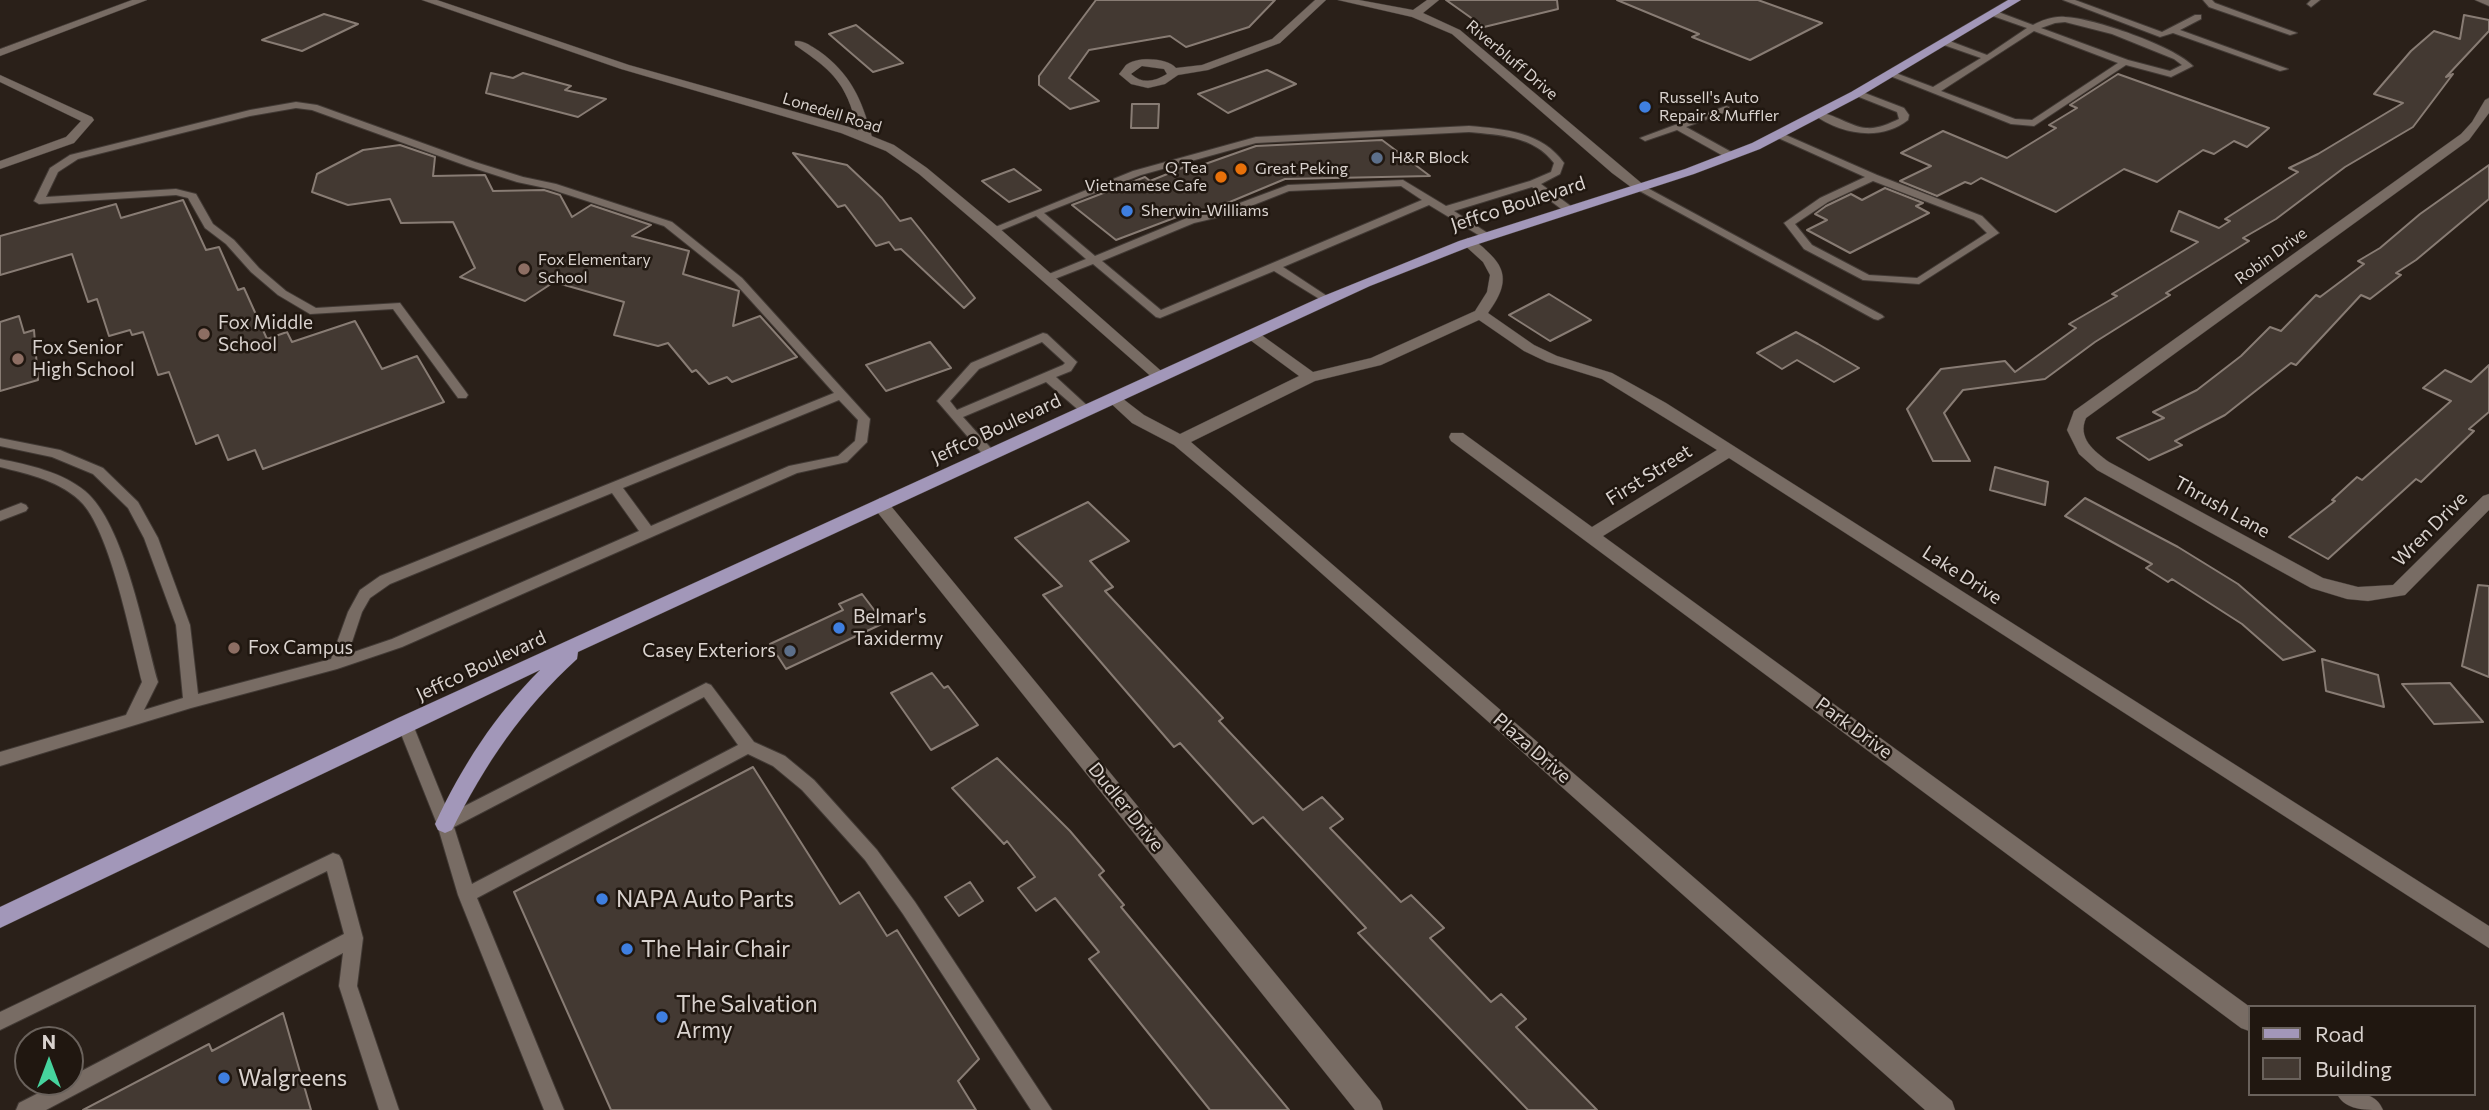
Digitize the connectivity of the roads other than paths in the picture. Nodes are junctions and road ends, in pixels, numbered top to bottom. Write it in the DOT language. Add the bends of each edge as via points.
graph roads {
  1 [pos="142,0"];
  2 [pos="428,0"];
  3 [pos="1321,0"];
  4 [pos="1343,0"];
  5 [pos="1434,0"];
  6 [pos="2015,0"];
  7 [pos="2071,0"];
  8 [pos="2207,0"];
  9 [pos="2480,0"];
  10 [pos="2489,3"];
  11 [pos="1993,13"];
  12 [pos="1415,14"];
  13 [pos="2198,17"];
  14 [pos="2036,28"];
  15 [pos="2172,30"];
  16 [pos="2293,33"];
  17 [pos="1944,42"];
  18 [pos="799,43"];
  19 [pos="0,53"];
  20 [pos="1988,58"];
  21 [pos="2125,62"];
  22 [pos="2283,69"];
  23 [pos="1173,72"];
  24 [pos="1891,74"];
  25 [pos="0,78"];
  26 [pos="1934,91"];
  27 [pos="1857,93"];
  28 [pos="2489,102"];
  29 [pos="1726,109"];
  30 [pos="1818,114"];
  31 [pos="1677,127"];
  32 [pos="1779,135"];
  33 [pos="866,137"];
  34 [pos="1645,138"];
  35 [pos="1731,156"];
  36 [pos="0,165"];
  37 [pos="1873,177"];
  38 [pos="1534,183"];
  39 [pos="1640,187"];
  40 [pos="1431,200"];
  41 [pos="1446,209"];
  42 [pos="1568,209"];
  43 [pos="1037,212"];
  44 [pos="993,230"];
  45 [pos="1476,239"];
  46 [pos="1094,260"];
  47 [pos="1275,266"];
  48 [pos="1048,278"];
  49 [pos="1326,300"];
  50 [pos="1480,314"];
  51 [pos="1878,317"];
  52 [pos="1251,334"];
  53 [pos="1047,376"];
  54 [pos="1160,377"];
  55 [pos="1310,377"];
  56 [pos="842,394"];
  57 [pos="463,395"];
  58 [pos="1113,398"];
  59 [pos="1086,410"];
  60 [pos="955,416"];
  61 [pos="2075,435"];
  62 [pos="1457,438"];
  63 [pos="1180,441"];
  64 [pos="0,442"];
  65 [pos="1728,451"];
  66 [pos="991,455"];
  67 [pos="0,463"];
  68 [pos="0,472"];
  69 [pos="40,474"];
  70 [pos="614,486"];
  71 [pos="2489,500"];
  72 [pos="880,504"];
  73 [pos="21,508"];
  74 [pos="0,516"];
  75 [pos="648,533"];
  76 [pos="1592,535"];
  77 [pos="2361,595"];
  78 [pos="586,640"];
  79 [pos="337,663"];
  80 [pos="191,702"];
  81 [pos="132,719"];
  82 [pos="405,724"];
  83 [pos="747,747"];
  84 [pos="0,759"];
  85 [pos="445,824"];
  86 [pos="467,895"];
  87 [pos="0,918"];
  88 [pos="2489,938"];
  89 [pos="354,939"];
  90 [pos="2248,1019"];
  91 [pos="0,1021"];
  92 [pos="2352,1096"];
  93 [pos="26,1110"];
  94 [pos="389,1110"];
  95 [pos="554,1110"];
  96 [pos="1042,1110"];
  97 [pos="1371,1110"];
  98 [pos="1943,1110"];
  99 [pos="2371,1110"];
  1 -- 19 [label="street"];
  2 -- 33 [label="street, Lonedell Road" via="616,64"];
  3 -- 23 [label="street" via="1276,41 1213,65"];
  4 -- 12 [label="street, Riverbluff Drive"];
  5 -- 12 [label="street"];
  6 -- 11 [label="main road, Jeffco Boulevard"];
  7 -- 15 [label="lane" via="2163,35"];
  8 -- 16 [label="lane"];
  9 -- 10 [label="street"];
  11 -- 14 [label="lane"];
  11 -- 17 [label="main road, Jeffco Boulevard"];
  12 -- 39 [label="street, Riverbluff Drive" via="1456,32"];
  13 -- 15 [label="lane"];
  14 -- 20 [label="lane"];
  14 -- 21 [label="lane"];
  14 -- 21 [label="lane" via="2055,19 2081,22 2177,57 2188,66 2171,74"];
  15 -- 22 [label="lane"];
  17 -- 20 [label="lane"];
  17 -- 24 [label="main road, Jeffco Boulevard"];
  18 -- 33 [label="street" via="834,66 855,93"];
  20 -- 26 [label="lane"];
  21 -- 26 [label="lane" via="2034,124 2014,122"];
  24 -- 26 [label="lane"];
  24 -- 27 [label="main road, Jeffco Boulevard"];
  25 -- 36 [label="street" via="88,120 70,140"];
  27 -- 30 [label="main road, Jeffco Boulevard"];
  27 -- 30 [label="lane" via="1901,110 1903,120 1874,133"];
  28 -- 61 [label="street, Robin Drive" via="2477,124 2457,143 2080,415"];
  29 -- 31 [label="lane"];
  30 -- 32 [label="main road, Jeffco Boulevard"];
  31 -- 34 [label="lane"];
  31 -- 35 [label="lane"];
  32 -- 35 [label="main road, Jeffco Boulevard"];
  32 -- 37 [label="lane"];
  33 -- 44 [label="street, Lonedell Road" via="903,156"];
  35 -- 39 [label="main road, Jeffco Boulevard"];
  37 -- 37 [label="lane" via="1978,218 1994,233 1919,281 1867,278 1808,247 1789,223"];
  38 -- 41 [label="lane"];
  38 -- 42 [label="lane"];
  38 -- 43 [label="lane" via="1555,174 1559,163 1552,151 1534,141 1469,129 1397,131 1256,140 1137,173"];
  39 -- 42 [label="main road, Jeffco Boulevard"];
  39 -- 51 [label="lane"];
  40 -- 41 [label="lane"];
  40 -- 46 [label="lane" via="1403,183 1288,188 1224,213 1191,220"];
  40 -- 47 [label="lane"];
  41 -- 45 [label="lane"];
  42 -- 45 [label="main road, Jeffco Boulevard"];
  43 -- 44 [label="lane"];
  43 -- 46 [label="lane"];
  44 -- 48 [label="street, Lonedell Road"];
  45 -- 49 [label="main road, Jeffco Boulevard"];
  45 -- 50 [label="street" via="1497,271 1499,283"];
  46 -- 47 [label="lane" via="1160,315"];
  46 -- 48 [label="lane"];
  47 -- 49 [label="lane"];
  48 -- 54 [label="street, Lonedell Road"];
  49 -- 52 [label="main road, Jeffco Boulevard"];
  50 -- 55 [label="street" via="1376,362"];
  50 -- 65 [label="street, Lake Drive" via="1529,348 1607,376"];
  52 -- 54 [label="main road, Jeffco Boulevard"];
  52 -- 55 [label="street"];
  53 -- 59 [label="lane"];
  53 -- 60 [label="lane"];
  53 -- 60 [label="lane" via="1071,362 1043,337 975,366 943,401"];
  54 -- 58 [label="main road, Jeffco Boulevard"];
  55 -- 63 [label="street"];
  56 -- 57 [label="lane" via="738,280 667,224 471,164 314,107 296,105 250,113 74,157 54,170 43,189 39,201 176,192 192,196 209,226 255,270 314,312 396,305"];
  56 -- 70 [label="lane"];
  56 -- 75 [label="lane" via="864,419 861,442 842,459 794,469"];
  58 -- 59 [label="main road, Jeffco Boulevard"];
  58 -- 63 [label="street, Plaza Drive" via="1138,419"];
  59 -- 66 [label="main road, Jeffco Boulevard"];
  60 -- 66 [label="lane"];
  61 -- 77 [label="street, Thrush Lane" via="2103,466 2317,583"];
  62 -- 76 [label="street, Park Drive"];
  63 -- 98 [label="street, Plaza Drive"];
  64 -- 80 [label="lane" via="55,453 98,471 133,505 151,538 183,625"];
  65 -- 76 [label="street, First Street"];
  65 -- 88 [label="street, Lake Drive"];
  66 -- 72 [label="main road, Jeffco Boulevard"];
  67 -- 69 [label="lane"];
  68 -- 69 [label="lane"];
  69 -- 81 [label="lane" via="88,502 113,552 150,682"];
  70 -- 75 [label="lane"];
  70 -- 79 [label="lane" via="385,580 365,594"];
  71 -- 77 [label="street, Wren Drive" via="2399,590"];
  72 -- 78 [label="main road, Jeffco Boulevard"];
  72 -- 97 [label="street, Dudler Drive"];
  73 -- 74 [label="lane"];
  75 -- 79 [label="lane" via="397,643"];
  76 -- 90 [label="street, Park Drive"];
  78 -- 82 [label="main road, Jeffco Boulevard"];
  78 -- 85 [label="main road" via="527,695 467,778"];
  79 -- 80 [label="lane"];
  80 -- 81 [label="lane"];
  81 -- 84 [label="lane"];
  82 -- 85 [label="lane"];
  82 -- 87 [label="main road, Jeffco Boulevard"];
  83 -- 85 [label="lane" via="706,689"];
  83 -- 86 [label="lane"];
  83 -- 96 [label="lane" via="779,761 808,785 871,855"];
  85 -- 86 [label="lane"];
  86 -- 95 [label="lane"];
  89 -- 91 [label="lane" via="333,860"];
  89 -- 93 [label="lane"];
  89 -- 94 [label="lane" via="348,986"];
  92 -- 99 [label="street"];
}
